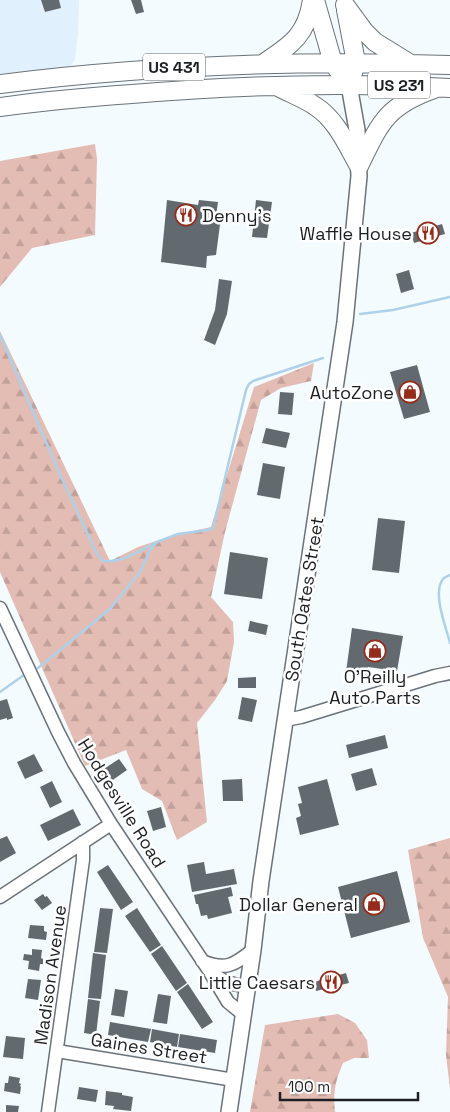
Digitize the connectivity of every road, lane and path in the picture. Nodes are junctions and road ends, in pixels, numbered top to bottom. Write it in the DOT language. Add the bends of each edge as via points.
graph roads {
  1 [pos="314,0"];
  2 [pos="344,2"];
  3 [pos="333,62"];
  4 [pos="356,62"];
  5 [pos="264,63"];
  6 [pos="410,63"];
  7 [pos="450,65"];
  8 [pos="85,74"];
  9 [pos="0,84"];
  10 [pos="349,85"];
  11 [pos="276,86"];
  12 [pos="445,88"];
  13 [pos="86,97"];
  14 [pos="0,107"];
  15 [pos="359,166"];
  16 [pos="0,608"];
  17 [pos="450,673"];
  18 [pos="285,720"];
  19 [pos="111,824"];
  20 [pos="83,842"];
  21 [pos="0,897"];
  22 [pos="253,950"];
  23 [pos="205,965"];
  24 [pos="248,987"];
  25 [pos="244,1015"];
  26 [pos="57,1051"];
  27 [pos="234,1080"];
  28 [pos="48,1112"];
  29 [pos="230,1112"];
  1 -- 3 [label="highway, South Oates Street / US 231"];
  1 -- 5 [label="highway" via="299,35 290,46"];
  2 -- 4 [label="highway, South Oates Street"];
  2 -- 6 [label="highway, US 231" via="375,42"];
  3 -- 4 [label="highway, US 231"];
  3 -- 5 [label="highway, US 431"];
  3 -- 10 [label="highway, South Oates Street / US 231"];
  4 -- 6 [label="highway, US 231"];
  4 -- 10 [label="highway, South Oates Street"];
  5 -- 8 [label="highway, US 431"];
  6 -- 7 [label="highway, US 231"];
  8 -- 9 [label="highway, US 431"];
  8 -- 13 [label="highway"];
  10 -- 11 [label="highway, US 431"];
  10 -- 12 [label="highway, US 231"];
  10 -- 15 [label="main road, South Oates Street"];
  11 -- 13 [label="highway, US 431"];
  11 -- 15 [label="highway" via="327,115"];
  12 -- 15 [label="highway" via="400,104 377,129"];
  13 -- 14 [label="highway, US 431"];
  15 -- 18 [label="main road, South Oates Street" via="344,330"];
  16 -- 19 [label="street, Hodgesville Road" via="58,732"];
  17 -- 18 [label="street"];
  18 -- 22 [label="main road, South Oates Street"];
  19 -- 20 [label="street"];
  19 -- 23 [label="street, Hodgesville Road"];
  20 -- 21 [label="street"];
  20 -- 26 [label="street, Madison Avenue"];
  22 -- 23 [label="street" via="231,964"];
  22 -- 24 [label="main road, South Oates Street"];
  23 -- 24 [label="street, Hodgesville Road" via="218,978"];
  23 -- 25 [label="street" via="228,1002"];
  24 -- 25 [label="main road, South Oates Street"];
  25 -- 27 [label="main road, South Oates Street"];
  26 -- 27 [label="street, Gaines Street"];
  26 -- 28 [label="street, Madison Avenue"];
  27 -- 29 [label="main road, South Oates Street"];
}
